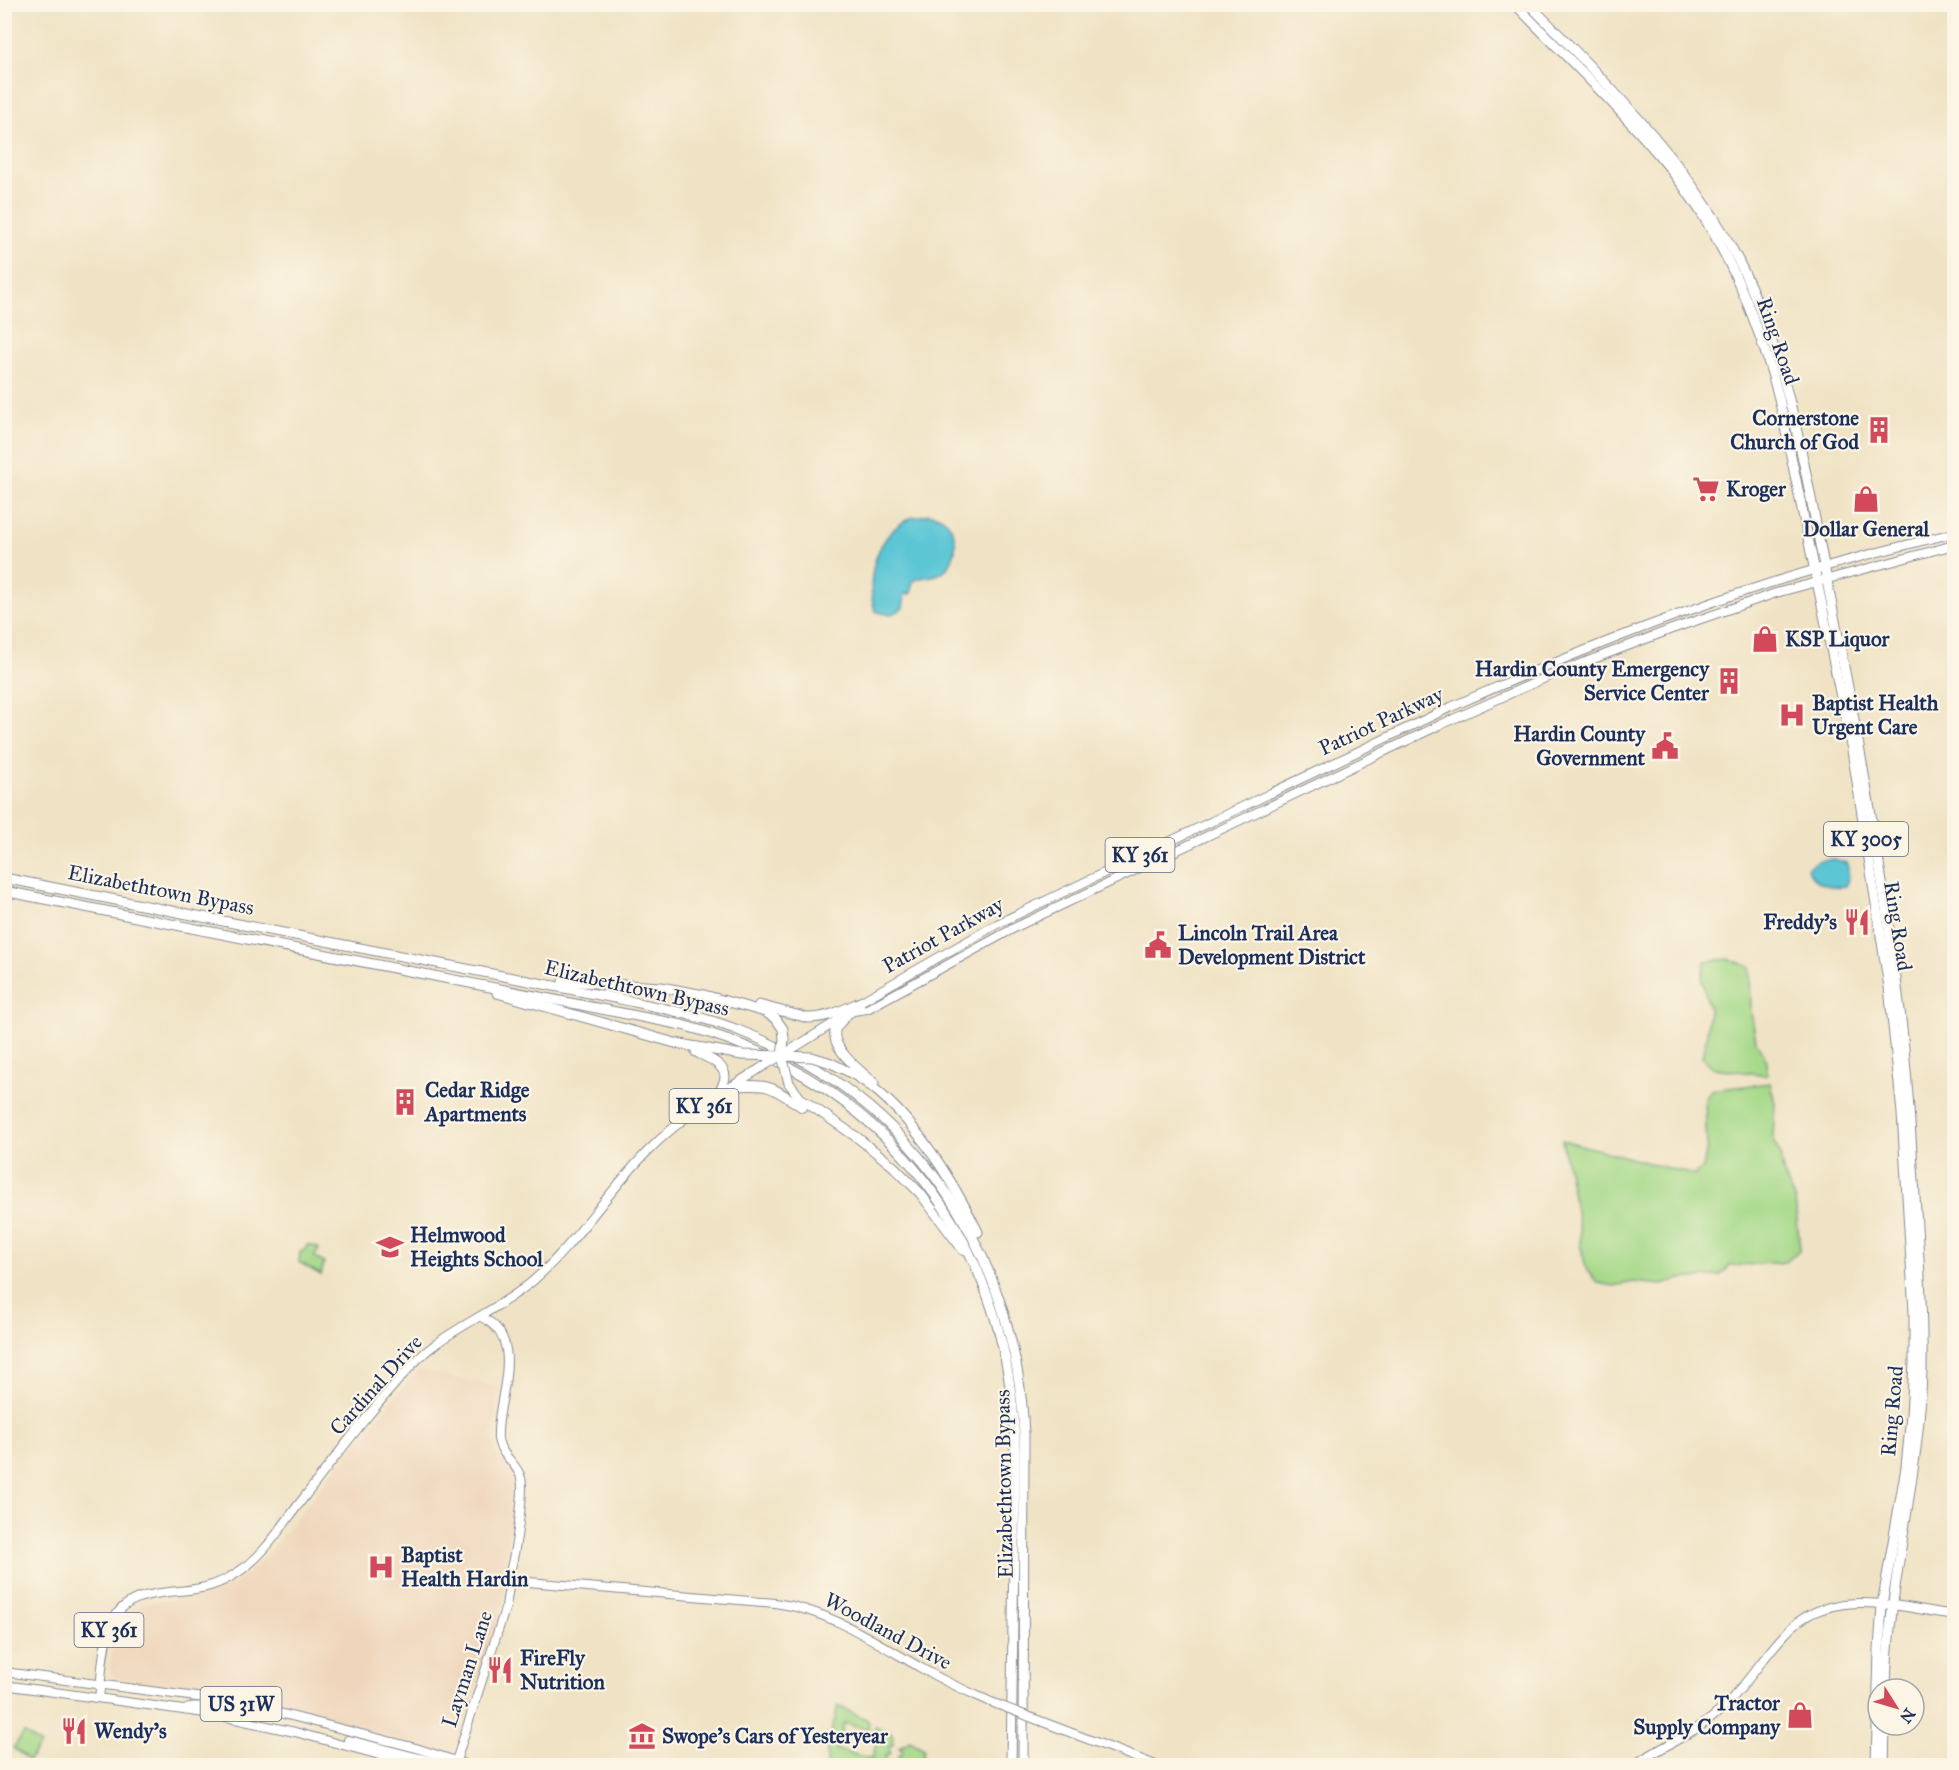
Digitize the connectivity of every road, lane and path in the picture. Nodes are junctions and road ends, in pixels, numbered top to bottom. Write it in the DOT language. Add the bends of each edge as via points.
graph roads {
  1 [pos="1515,4"];
  2 [pos="1529,4"];
  3 [pos="1954,533"];
  4 [pos="1954,545"];
  5 [pos="1824,566"];
  6 [pos="1814,569"];
  7 [pos="1827,578"];
  8 [pos="1817,581"];
  9 [pos="4,878"];
  10 [pos="4,891"];
  11 [pos="427,961"];
  12 [pos="448,979"];
  13 [pos="704,995"];
  14 [pos="860,1002"];
  15 [pos="849,1013"];
  16 [pos="675,1043"];
  17 [pos="782,1056"];
  18 [pos="764,1066"];
  19 [pos="733,1086"];
  20 [pos="718,1095"];
  21 [pos="903,1117"];
  22 [pos="834,1122"];
  23 [pos="977,1270"];
  24 [pos="993,1279"];
  25 [pos="481,1317"];
  26 [pos="511,1582"];
  27 [pos="1887,1605"];
  28 [pos="1954,1615"];
  29 [pos="4,1671"];
  30 [pos="1886,1677"];
  31 [pos="101,1684"];
  32 [pos="4,1685"];
  33 [pos="99,1698"];
  34 [pos="266,1709"];
  35 [pos="186,1710"];
  36 [pos="294,1731"];
  37 [pos="357,1733"];
  38 [pos="1885,1737"];
  39 [pos="456,1761"];
  40 [pos="420,1766"];
  41 [pos="471,1766"];
  42 [pos="1011,1766"];
  43 [pos="1023,1766"];
  44 [pos="1158,1766"];
  45 [pos="1632,1766"];
  46 [pos="1876,1766"];
  47 [pos="1884,1766"];
  1 -- 6 [label="highway, Ring Road / KY 3005" via="1645,139 1714,235 1745,298 1772,374"];
  2 -- 5 [label="highway, Ring Road / KY 3005" via="1649,128 1702,199 1739,261 1783,375"];
  3 -- 5 [label="main road, Patriot Parkway / KY 361"];
  4 -- 7 [label="main road, Patriot Parkway / KY 361"];
  5 -- 6 [label="main road, Patriot Parkway / KY 361"];
  5 -- 7 [label="highway, Ring Road / KY 3005"];
  6 -- 8 [label="highway, Ring Road / KY 3005"];
  6 -- 14 [label="main road, Patriot Parkway / KY 361" via="1607,640 1451,707 999,923"];
  7 -- 8 [label="main road, Patriot Parkway / KY 361"];
  7 -- 27 [label="highway, Ring Road / KY 3005" via="1861,755 1900,1010 1920,1275 1922,1368 1918,1424"];
  8 -- 15 [label="main road, Patriot Parkway / KY 361" via="1672,629 1440,725 1026,922 867,1009"];
  8 -- 27 [label="highway, Ring Road / KY 3005" via="1852,750 1898,1060 1914,1346 1911,1416"];
  9 -- 11 [label="highway, Elizabethtown Bypass"];
  10 -- 12 [label="highway, Elizabethtown Bypass"];
  11 -- 13 [label="highway" via="576,983 661,987"];
  11 -- 24 [label="highway, Elizabethtown Bypass" via="707,1020 766,1041 808,1063 863,1101 916,1153 960,1213"];
  12 -- 16 [label="highway"];
  12 -- 23 [label="highway, Elizabethtown Bypass" via="698,1029 743,1043 811,1079 864,1117 915,1168 957,1229"];
  13 -- 14 [label="highway" via="808,1018 827,1016"];
  13 -- 17 [label="highway, bridge" via="765,1012 776,1019 783,1029"];
  14 -- 15 [label="main road, Patriot Parkway / KY 361"];
  15 -- 17 [label="main road, Patriot Parkway / KY 361, bridge"];
  15 -- 21 [label="highway" via="835,1029 841,1051"];
  16 -- 17 [label="highway, bridge" via="742,1055"];
  16 -- 20 [label="highway" via="708,1057 723,1071 725,1077"];
  17 -- 18 [label="main road, Patriot Parkway / KY 361, bridge"];
  17 -- 21 [label="highway, bridge" via="812,1057 831,1063 856,1076"];
  17 -- 22 [label="highway, bridge" via="792,1090"];
  18 -- 19 [label="main road, Cardinal Drive / KY 361"];
  19 -- 20 [label="main road, Cardinal Drive / KY 361"];
  19 -- 22 [label="highway" via="768,1086"];
  20 -- 25 [label="main road, Cardinal Drive / KY 361" via="648,1151 536,1278"];
  21 -- 24 [label="highway" via="966,1207 985,1247"];
  22 -- 23 [label="highway" via="874,1150 920,1193"];
  23 -- 42 [label="highway, Elizabethtown Bypass" via="1001,1339 1015,1430"];
  24 -- 43 [label="highway, Elizabethtown Bypass" via="1014,1348 1024,1417"];
  25 -- 26 [label="street, Layman Lane" via="490,1322 506,1345 498,1441 521,1478"];
  25 -- 31 [label="main road, Cardinal Drive / KY 361" via="442,1340 413,1364 248,1565 220,1582 149,1594 120,1611 106,1641"];
  26 -- 39 [label="street, Layman Lane" via="507,1606"];
  26 -- 44 [label="street, Woodland Drive, bridge" via="805,1608 832,1618 949,1684"];
  27 -- 28 [label="street"];
  27 -- 30 [label="highway, Ring Road / KY 3005"];
  27 -- 45 [label="street" via="1838,1603 1802,1617 1718,1713"];
  27 -- 46 [label="highway, Ring Road / KY 3005" via="1879,1661"];
  29 -- 31 [label="main road, US 31W"];
  31 -- 33 [label="main road, KY 361"];
  31 -- 34 [label="main road, US 31W"];
  32 -- 33 [label="main road, US 31W"];
  33 -- 35 [label="main road, US 31W"];
  34 -- 35 [label="highway" via="251,1714 202,1707"];
  34 -- 37 [label="main road, US 31W"];
  35 -- 36 [label="main road, US 31W"];
  36 -- 37 [label="main road" via="300,1723 351,1735"];
  36 -- 39 [label="main road" via="301,1728 446,1765"];
  36 -- 40 [label="main road, US 31W"];
  37 -- 39 [label="main road, US 31W"];
  38 -- 47 [label="highway"];
  39 -- 41 [label="main road, US 31W"];
}
